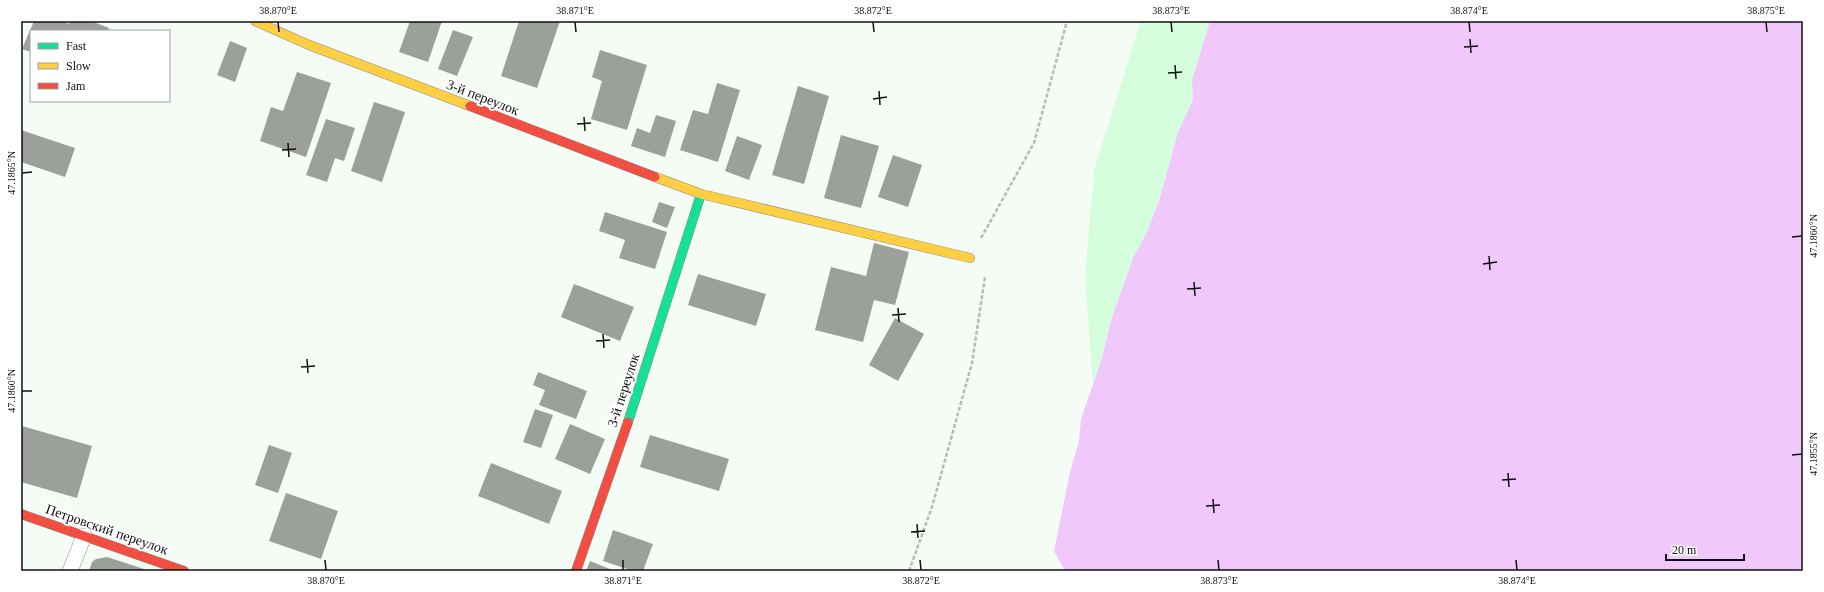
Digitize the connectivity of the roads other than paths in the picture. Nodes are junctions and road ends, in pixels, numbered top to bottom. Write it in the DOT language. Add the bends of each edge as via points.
graph roads {
  1 [pos="256,21"];
  2 [pos="701,194"];
  3 [pos="970,258"];
  4 [pos="21,514"];
  5 [pos="84,536"];
  6 [pos="70,571"];
  7 [pos="184,571"];
  8 [pos="576,571"];
  1 -- 2 [label="street, 3-й переулок" via="310,45"];
  2 -- 3 [label="street, 3-й переулок"];
  2 -- 8 [label="street, 3-й переулок" via="636,397"];
  4 -- 5 [label="street, Петровский переулок"];
  5 -- 6 [label="lane"];
  5 -- 7 [label="street, Петровский переулок"];
}
